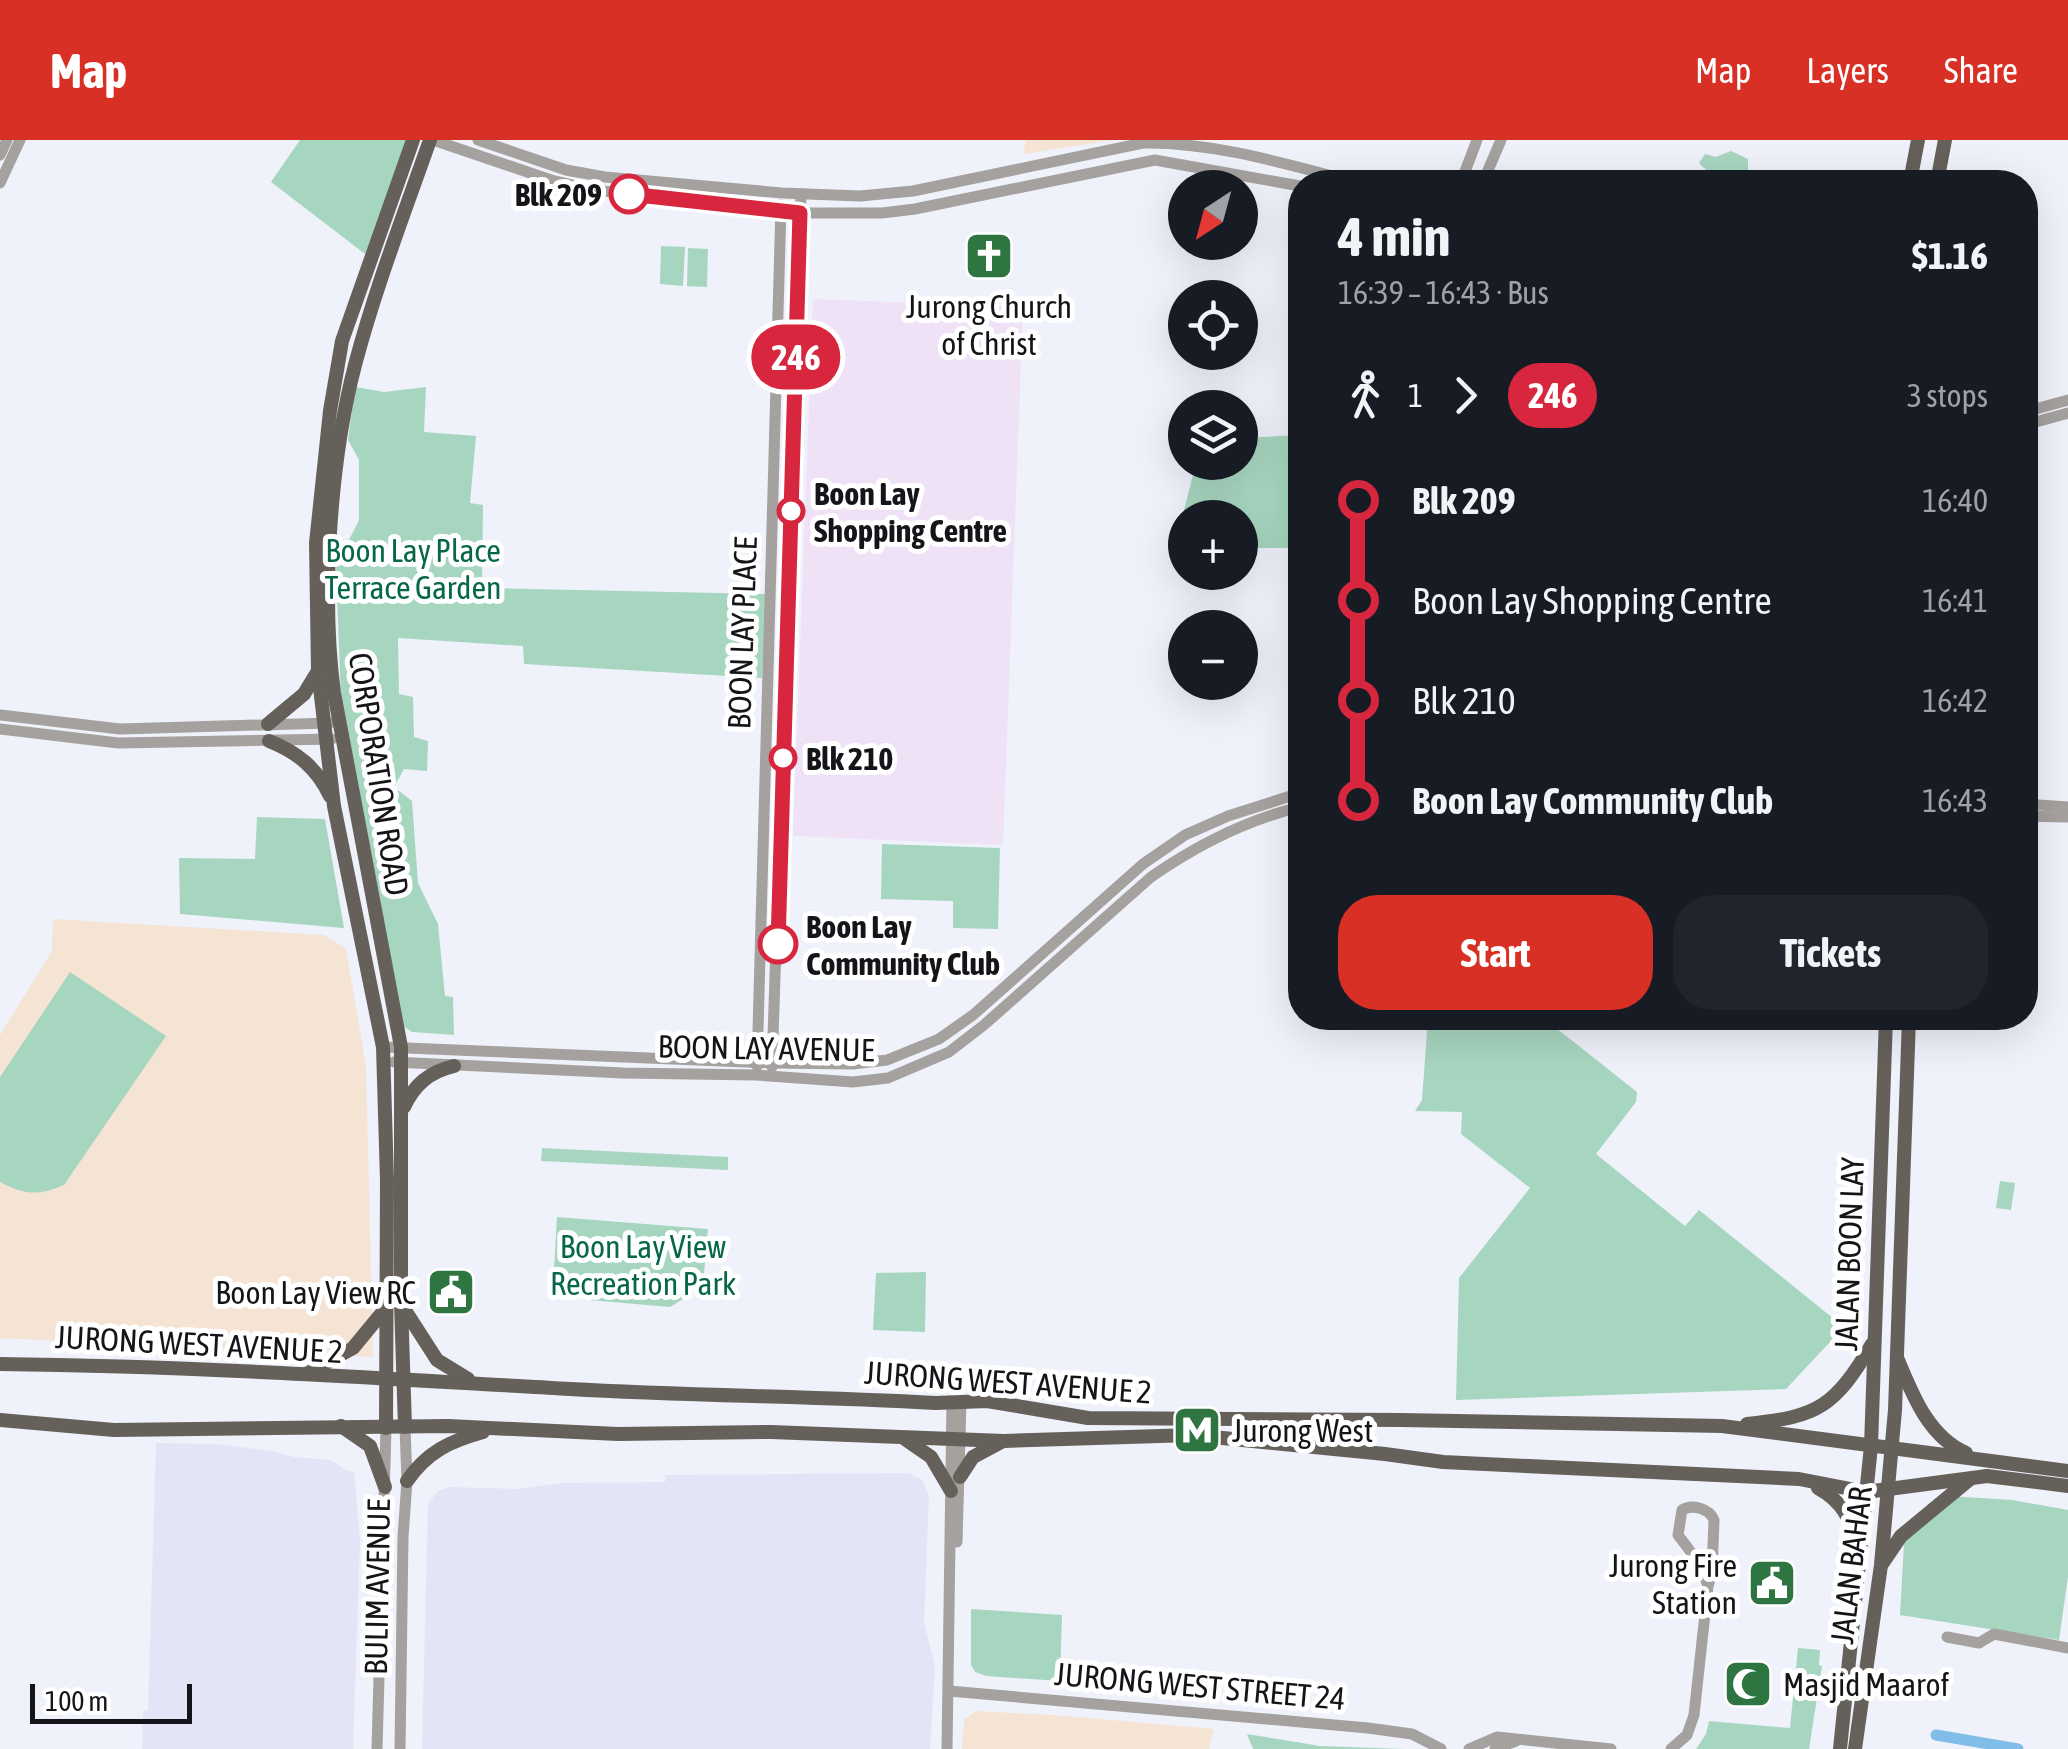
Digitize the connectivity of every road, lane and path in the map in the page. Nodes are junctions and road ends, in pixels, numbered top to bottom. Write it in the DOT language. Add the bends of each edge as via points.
graph roads {
  1 [pos="7,140"];
  2 [pos="20,140"];
  3 [pos="413,140"];
  4 [pos="431,140"];
  5 [pos="478,140"];
  6 [pos="1477,140"];
  7 [pos="1501,140"];
  8 [pos="1909,140"];
  9 [pos="1918,140"];
  10 [pos="1945,140"];
  11 [pos="0,155"];
  12 [pos="1042,162"];
  13 [pos="1305,170"];
  14 [pos="1466,170"];
  15 [pos="1488,170"];
  16 [pos="1911,170"];
  17 [pos="1912,170"];
  18 [pos="1939,170"];
  19 [pos="976,177"];
  20 [pos="1048,180"];
  21 [pos="0,183"];
  22 [pos="1288,184"];
  23 [pos="782,193"];
  24 [pos="982,193"];
  25 [pos="800,194"];
  26 [pos="780,211"];
  27 [pos="800,213"];
  28 [pos="798,278"];
  29 [pos="779,279"];
  30 [pos="2068,400"];
  31 [pos="2038,408"];
  32 [pos="2068,414"];
  33 [pos="2038,422"];
  34 [pos="772,570"];
  35 [pos="790,572"];
  36 [pos="318,671"];
  37 [pos="0,716"];
  38 [pos="332,722"];
  39 [pos="268,724"];
  40 [pos="0,729"];
  41 [pos="334,739"];
  42 [pos="268,741"];
  43 [pos="1288,798"];
  44 [pos="2038,805"];
  45 [pos="334,806"];
  46 [pos="2068,807"];
  47 [pos="1288,810"];
  48 [pos="2038,817"];
  49 [pos="2068,818"];
  50 [pos="1886,1030"];
  51 [pos="1909,1030"];
  52 [pos="402,1054"];
  53 [pos="384,1055"];
  54 [pos="454,1066"];
  55 [pos="757,1069"];
  56 [pos="772,1070"];
  57 [pos="404,1108"];
  58 [pos="394,1306"];
  59 [pos="1873,1343"];
  60 [pos="1896,1355"];
  61 [pos="0,1364"];
  62 [pos="301,1375"];
  63 [pos="386,1380"];
  64 [pos="403,1381"];
  65 [pos="490,1384"];
  66 [pos="956,1401"];
  67 [pos="0,1420"];
  68 [pos="340,1426"];
  69 [pos="1722,1426"];
  70 [pos="405,1427"];
  71 [pos="386,1428"];
  72 [pos="494,1428"];
  73 [pos="904,1438"];
  74 [pos="957,1438"];
  75 [pos="1004,1441"];
  76 [pos="1871,1446"];
  77 [pos="1892,1447"];
  78 [pos="1980,1460"];
  79 [pos="2068,1471"];
  80 [pos="960,1477"];
  81 [pos="1799,1479"];
  82 [pos="1971,1479"];
  83 [pos="407,1482"];
  84 [pos="2068,1486"];
  85 [pos="385,1487"];
  86 [pos="1888,1490"];
  87 [pos="950,1491"];
  88 [pos="1866,1492"];
  89 [pos="1881,1566"];
  90 [pos="1708,1586"];
  91 [pos="1856,1588"];
  92 [pos="952,1591"];
  93 [pos="1947,1638"];
  94 [pos="2068,1648"];
  95 [pos="949,1691"];
  96 [pos="1516,1741"];
  97 [pos="377,1749"];
  98 [pos="400,1749"];
  99 [pos="947,1749"];
  100 [pos="1441,1749"];
  101 [pos="1469,1749"];
  102 [pos="1494,1749"];
  103 [pos="1611,1749"];
  104 [pos="1671,1749"];
  105 [pos="1840,1749"];
  106 [pos="1855,1749"];
  1 -- 11 [label="street"];
  2 -- 21 [label="street"];
  3 -- 36 [label="main road, CORPORATION ROAD" via="342,341 316,543"];
  4 -- 26 [label="street" via="569,185"];
  4 -- 38 [label="main road, CORPORATION ROAD" via="368,318 341,439 329,561"];
  5 -- 23 [label="street" via="605,177"];
  6 -- 14 [label="street"];
  7 -- 15 [label="street"];
  8 -- 16 [label="main road"];
  9 -- 17 [label="main road"];
  10 -- 18 [label="main road"];
  12 -- 13 [label="street" via="1176,143"];
  12 -- 19 [label="street"];
  12 -- 20 [label="street"];
  19 -- 24 [label="street"];
  19 -- 25 [label="street" via="895,193"];
  20 -- 22 [label="street" via="1155,160"];
  20 -- 24 [label="street"];
  23 -- 25 [label="street"];
  23 -- 26 [label="street, BOON LAY PLACE"];
  24 -- 27 [label="street" via="898,211"];
  25 -- 27 [label="street, BOON LAY PLACE"];
  26 -- 27 [label="street"];
  26 -- 29 [label="street, BOON LAY PLACE"];
  27 -- 28 [label="street, BOON LAY PLACE"];
  28 -- 29 [label="street"];
  28 -- 35 [label="street, BOON LAY PLACE"];
  29 -- 34 [label="street, BOON LAY PLACE"];
  30 -- 31 [label="street"];
  32 -- 33 [label="street"];
  34 -- 35 [label="street"];
  34 -- 55 [label="street, BOON LAY PLACE"];
  35 -- 56 [label="street, BOON LAY PLACE"];
  36 -- 38 [label="main road, CORPORATION ROAD"];
  36 -- 39 [label="main road" via="304,694"];
  37 -- 39 [label="street" via="120,730"];
  38 -- 39 [label="street"];
  38 -- 41 [label="main road, CORPORATION ROAD"];
  40 -- 42 [label="street" via="118,743"];
  41 -- 42 [label="street"];
  41 -- 45 [label="main road, CORPORATION ROAD"];
  41 -- 52 [label="main road, CORPORATION ROAD"];
  42 -- 45 [label="main road" via="310,765"];
  43 -- 56 [label="street, BOON LAY AVENUE" via="1185,835 1143,864 939,1039 886,1060"];
  44 -- 46 [label="street"];
  45 -- 53 [label="main road, CORPORATION ROAD"];
  47 -- 56 [label="street, BOON LAY AVENUE" via="1176,859 984,1025 922,1066 853,1082"];
  48 -- 49 [label="street"];
  50 -- 59 [label="main road, JALAN BOON LAY"];
  51 -- 60 [label="main road, JALAN BOON LAY"];
  52 -- 53 [label="street, BOON LAY AVENUE"];
  52 -- 54 [label="street, BOON LAY AVENUE"];
  52 -- 55 [label="street, BOON LAY AVENUE"];
  52 -- 57 [label="main road, CORPORATION ROAD"];
  53 -- 58 [label="main road, CORPORATION ROAD"];
  54 -- 55 [label="street, BOON LAY AVENUE"];
  54 -- 57 [label="main road" via="435,1070"];
  55 -- 56 [label="street, BOON LAY AVENUE"];
  57 -- 58 [label="main road, CORPORATION ROAD"];
  58 -- 62 [label="main road" via="353,1348"];
  58 -- 63 [label="main road, CORPORATION ROAD"];
  58 -- 64 [label="main road, CORPORATION ROAD"];
  58 -- 65 [label="main road" via="437,1360"];
  59 -- 69 [label="main road" via="1832,1400 1806,1415"];
  59 -- 76 [label="main road, JALAN BOON LAY"];
  60 -- 77 [label="main road, JALAN BOON LAY"];
  60 -- 78 [label="main road" via="1932,1426 1952,1447"];
  61 -- 62 [label="main road, JURONG WEST AVENUE 2"];
  62 -- 63 [label="main road, JURONG WEST AVENUE 2"];
  63 -- 64 [label="main road, JURONG WEST AVENUE 2"];
  63 -- 71 [label="main road, CORPORATION ROAD"];
  64 -- 65 [label="main road, JURONG WEST AVENUE 2"];
  64 -- 70 [label="main road, CORPORATION ROAD"];
  65 -- 66 [label="main road, JURONG WEST AVENUE 2"];
  66 -- 69 [label="main road, JURONG WEST AVENUE 2" via="1088,1418"];
  66 -- 74 [label="street"];
  67 -- 68 [label="main road, JURONG WEST AVENUE 2" via="114,1430"];
  68 -- 71 [label="main road, JURONG WEST AVENUE 2"];
  68 -- 85 [label="main road" via="370,1446"];
  69 -- 76 [label="main road, JURONG WEST AVENUE 2"];
  70 -- 71 [label="main road, JURONG WEST AVENUE 2"];
  70 -- 72 [label="main road, JURONG WEST AVENUE 2"];
  70 -- 83 [label="street, BULIM AVENUE"];
  71 -- 85 [label="street, BULIM AVENUE"];
  72 -- 73 [label="main road, JURONG WEST AVENUE 2"];
  72 -- 83 [label="main road" via="445,1444"];
  73 -- 74 [label="main road, JURONG WEST AVENUE 2"];
  73 -- 87 [label="main road" via="931,1457"];
  74 -- 75 [label="main road, JURONG WEST AVENUE 2"];
  74 -- 80 [label="street"];
  74 -- 87 [label="street"];
  75 -- 80 [label="main road" via="973,1458"];
  75 -- 81 [label="main road, JURONG WEST AVENUE 2" via="1192,1435 1443,1462"];
  76 -- 77 [label="main road, JURONG WEST AVENUE 2"];
  76 -- 88 [label="main road, JALAN BOON LAY"];
  77 -- 78 [label="main road, JURONG WEST AVENUE 2"];
  77 -- 86 [label="main road, JALAN BAHAR"];
  78 -- 79 [label="main road, JURONG WEST AVENUE 2"];
  80 -- 92 [label="street"];
  81 -- 88 [label="main road, JURONG WEST AVENUE 2"];
  81 -- 91 [label="main road" via="1845,1511 1853,1531"];
  82 -- 84 [label="main road, JURONG WEST AVENUE 2"];
  82 -- 86 [label="main road, JURONG WEST AVENUE 2"];
  82 -- 89 [label="main road" via="1901,1536"];
  83 -- 98 [label="street, BULIM AVENUE"];
  85 -- 97 [label="street, BULIM AVENUE"];
  86 -- 88 [label="main road, JURONG WEST AVENUE 2"];
  86 -- 89 [label="main road, JALAN BAHAR"];
  87 -- 92 [label="street"];
  88 -- 91 [label="main road, JALAN BAHAR"];
  89 -- 106 [label="main road, JALAN BAHAR"];
  90 -- 90 [label="street" via="1678,1535 1682,1510 1690,1506 1714,1520"];
  90 -- 104 [label="street" via="1694,1715 1687,1736"];
  91 -- 105 [label="main road, JALAN BAHAR"];
  92 -- 95 [label="street"];
  93 -- 94 [label="street" via="1979,1643 1994,1634"];
  95 -- 99 [label="street"];
  95 -- 100 [label="street, JURONG WEST STREET 24" via="1368,1728 1412,1734"];
  96 -- 101 [label="street" via="1497,1737"];
  96 -- 102 [label="street"];
  96 -- 103 [label="street"];
}
